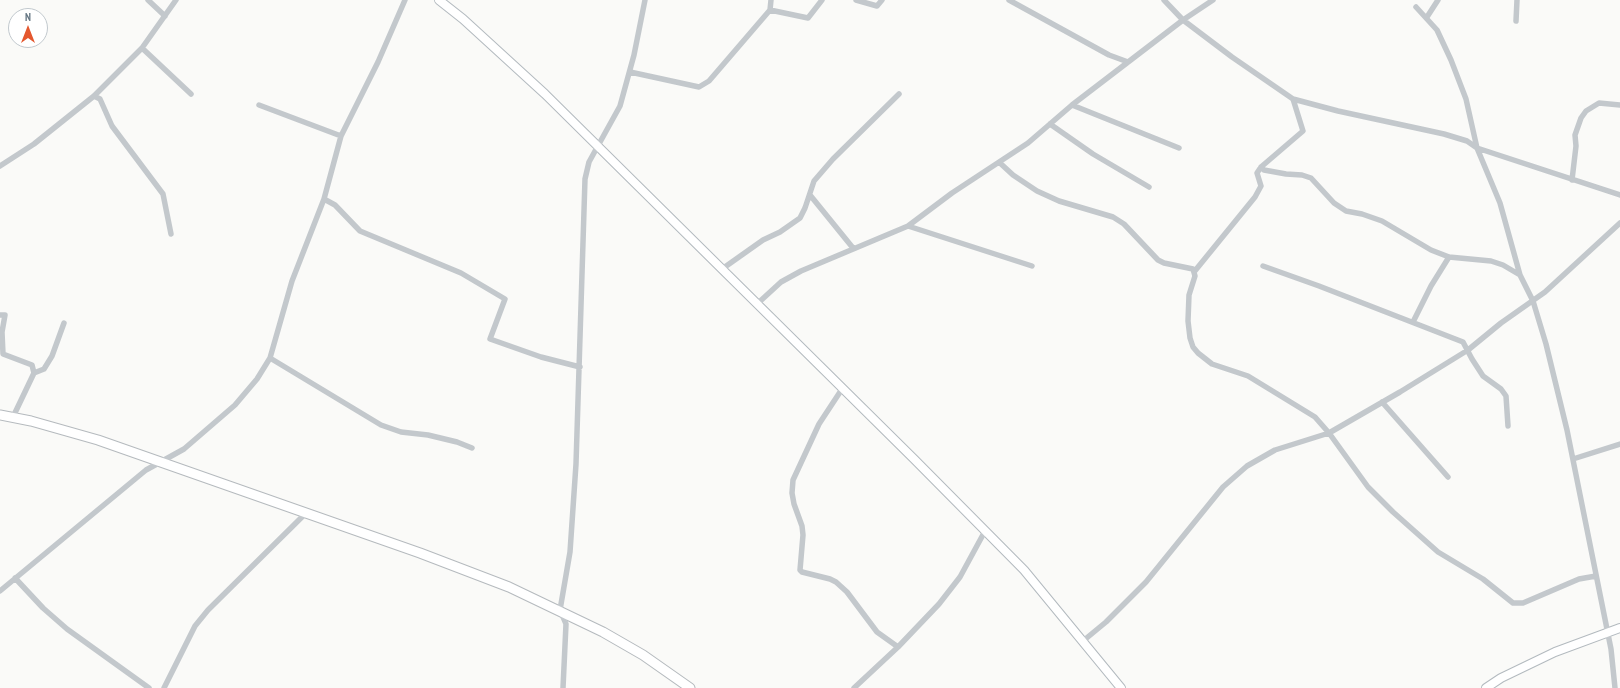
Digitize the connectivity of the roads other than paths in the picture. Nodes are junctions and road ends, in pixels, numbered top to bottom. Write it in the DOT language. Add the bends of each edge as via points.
graph roads {
  1 [pos="148,0"];
  2 [pos="176,0"];
  3 [pos="405,0"];
  4 [pos="438,0"];
  5 [pos="645,0"];
  6 [pos="771,0"];
  7 [pos="822,0"];
  8 [pos="856,0"];
  9 [pos="882,0"];
  10 [pos="1009,0"];
  11 [pos="1164,0"];
  12 [pos="1213,0"];
  13 [pos="1438,0"];
  14 [pos="1517,0"];
  15 [pos="1416,7"];
  16 [pos="770,10"];
  17 [pos="165,16"];
  18 [pos="1427,17"];
  19 [pos="1183,20"];
  20 [pos="1516,22"];
  21 [pos="142,48"];
  22 [pos="1128,62"];
  23 [pos="630,72"];
  24 [pos="191,94"];
  25 [pos="899,94"];
  26 [pos="94,96"];
  27 [pos="1293,99"];
  28 [pos="259,105"];
  29 [pos="1072,105"];
  30 [pos="1620,105"];
  31 [pos="1050,124"];
  32 [pos="341,136"];
  33 [pos="598,146"];
  34 [pos="1179,148"];
  35 [pos="1477,148"];
  36 [pos="1000,162"];
  37 [pos="0,166"];
  38 [pos="1261,167"];
  39 [pos="1572,180"];
  40 [pos="1149,187"];
  41 [pos="810,195"];
  42 [pos="1620,195"];
  43 [pos="324,199"];
  44 [pos="1620,223"];
  45 [pos="908,226"];
  46 [pos="171,234"];
  47 [pos="853,248"];
  48 [pos="1449,257"];
  49 [pos="1032,266"];
  50 [pos="1263,266"];
  51 [pos="722,269"];
  52 [pos="1194,272"];
  53 [pos="1520,275"];
  54 [pos="1533,301"];
  55 [pos="757,304"];
  56 [pos="0,315"];
  57 [pos="1413,322"];
  58 [pos="64,323"];
  59 [pos="1468,350"];
  60 [pos="270,358"];
  61 [pos="580,367"];
  62 [pos="34,373"];
  63 [pos="842,389"];
  64 [pos="1382,402"];
  65 [pos="0,415"];
  66 [pos="13,418"];
  67 [pos="1508,426"];
  68 [pos="1329,433"];
  69 [pos="1620,444"];
  70 [pos="472,448"];
  71 [pos="1573,459"];
  72 [pos="162,462"];
  73 [pos="1448,477"];
  74 [pos="306,513"];
  75 [pos="986,531"];
  76 [pos="1596,576"];
  77 [pos="15,578"];
  78 [pos="0,591"];
  79 [pos="560,610"];
  80 [pos="1620,628"];
  81 [pos="1606,633"];
  82 [pos="1083,640"];
  83 [pos="898,646"];
  84 [pos="1120,687"];
  85 [pos="149,688"];
  86 [pos="164,688"];
  87 [pos="563,688"];
  88 [pos="690,688"];
  89 [pos="854,688"];
  90 [pos="1486,688"];
  91 [pos="1613,688"];
  1 -- 17 [label="street"];
  2 -- 17 [label="street"];
  3 -- 32 [label="street"];
  4 -- 33 [label="main road" via="510,60"];
  5 -- 23 [label="street"];
  6 -- 16 [label="street"];
  7 -- 16 [label="street" via="808,18"];
  8 -- 9 [label="street" via="877,6"];
  10 -- 22 [label="street" via="1109,55"];
  11 -- 19 [label="street"];
  12 -- 19 [label="street"];
  13 -- 18 [label="street"];
  14 -- 20 [label="street"];
  15 -- 18 [label="street"];
  16 -- 23 [label="street" via="708,81 698,87"];
  17 -- 21 [label="street"];
  18 -- 35 [label="street" via="1437,30 1466,99"];
  19 -- 22 [label="street"];
  19 -- 27 [label="street" via="1260,78"];
  21 -- 24 [label="street"];
  21 -- 26 [label="street"];
  22 -- 29 [label="street"];
  23 -- 33 [label="street" via="620,106"];
  25 -- 41 [label="street" via="823,170 814,181"];
  26 -- 37 [label="street" via="34,144"];
  26 -- 46 [label="street" via="100,99 112,126 163,194"];
  27 -- 35 [label="street" via="1444,134 1467,141"];
  27 -- 38 [label="street" via="1303,131"];
  28 -- 32 [label="street"];
  29 -- 31 [label="street"];
  29 -- 34 [label="street"];
  30 -- 39 [label="street" via="1599,103 1586,110 1576,131"];
  31 -- 36 [label="street"];
  31 -- 40 [label="street" via="1092,154"];
  32 -- 43 [label="street"];
  33 -- 51 [label="main road"];
  33 -- 61 [label="street" via="589,162 585,179"];
  35 -- 39 [label="street"];
  35 -- 53 [label="street" via="1500,203"];
  36 -- 45 [label="street"];
  36 -- 52 [label="street" via="1017,179 1037,191 1059,201 1113,217 1135,234 1158,260 1190,267"];
  38 -- 48 [label="street" via="1264,170 1311,178 1334,203 1346,211 1382,221 1414,242"];
  38 -- 52 [label="street" via="1257,173 1261,186 1255,197"];
  39 -- 42 [label="street"];
  41 -- 47 [label="street"];
  41 -- 51 [label="street" via="800,218"];
  43 -- 60 [label="street" via="292,281"];
  43 -- 61 [label="street" via="335,205 360,231 461,273 505,299 490,339 541,357"];
  44 -- 54 [label="street" via="1562,278"];
  45 -- 47 [label="street"];
  45 -- 49 [label="street"];
  47 -- 55 [label="street" via="801,270 781,282"];
  48 -- 53 [label="street" via="1503,265"];
  48 -- 57 [label="street"];
  50 -- 57 [label="street"];
  51 -- 55 [label="main road"];
  52 -- 68 [label="street" via="1189,295 1188,321 1193,348 1212,364 1248,376 1315,417"];
  53 -- 54 [label="street"];
  54 -- 59 [label="street"];
  54 -- 71 [label="street" via="1562,404"];
  55 -- 63 [label="main road"];
  56 -- 62 [label="street" via="4,315 3,354 32,365"];
  57 -- 59 [label="street" via="1458,339"];
  58 -- 62 [label="street" via="52,356 44,369"];
  59 -- 64 [label="street"];
  59 -- 67 [label="street" via="1483,376 1501,389 1506,396"];
  60 -- 70 [label="street" via="381,425"];
  60 -- 72 [label="street" via="257,379 235,405 184,449"];
  61 -- 79 [label="street" via="570,552"];
  62 -- 66 [label="street"];
  63 -- 75 [label="main road"];
  63 -- 83 [label="street" via="819,424 793,480 792,493 803,535 800,570 836,582 847,592 877,632"];
  64 -- 68 [label="street"];
  64 -- 73 [label="street"];
  65 -- 66 [label="main road"];
  66 -- 72 [label="main road" via="98,440"];
  68 -- 76 [label="street" via="1368,487 1408,526 1438,552 1483,579 1513,603 1523,603 1579,579"];
  68 -- 82 [label="street" via="1275,450 1233,477 1146,582 1106,622"];
  69 -- 71 [label="street"];
  71 -- 76 [label="street"];
  72 -- 74 [label="main road"];
  72 -- 77 [label="street" via="146,470 112,496 81,526"];
  74 -- 79 [label="main road" via="420,553 509,587"];
  74 -- 86 [label="street" via="195,626"];
  75 -- 82 [label="main road" via="1024,570"];
  75 -- 83 [label="street" via="960,577 939,604"];
  76 -- 81 [label="street"];
  77 -- 78 [label="street"];
  77 -- 85 [label="street" via="67,629"];
  79 -- 87 [label="street" via="566,624"];
  79 -- 88 [label="main road" via="643,655"];
  80 -- 81 [label="main road"];
  81 -- 90 [label="main road" via="1529,663"];
  81 -- 91 [label="street" via="1611,649"];
  82 -- 84 [label="main road"];
  83 -- 89 [label="street"];
}
